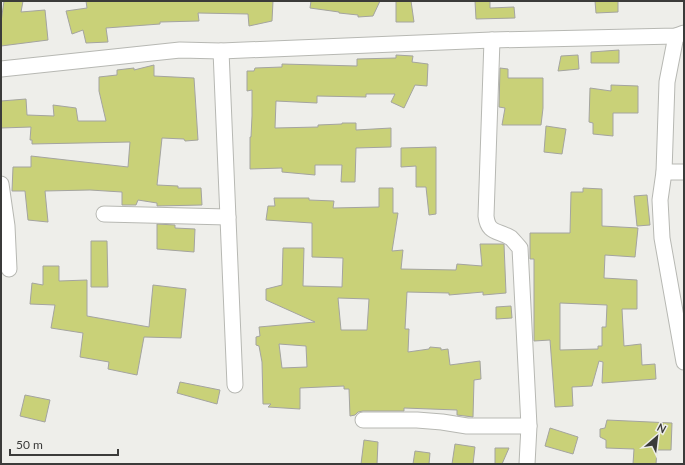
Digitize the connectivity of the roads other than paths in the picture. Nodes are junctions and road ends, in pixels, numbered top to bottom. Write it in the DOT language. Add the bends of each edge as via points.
graph roads {
  1 [pos="680,34"];
  2 [pos="492,40"];
  3 [pos="221,51"];
  4 [pos="1,69"];
  5 [pos="664,172"];
  6 [pos="684,172"];
  7 [pos="1,184"];
  8 [pos="104,214"];
  9 [pos="228,217"];
  10 [pos="9,269"];
  11 [pos="684,362"];
  12 [pos="236,385"];
  13 [pos="363,420"];
  14 [pos="529,426"];
  15 [pos="527,464"];
  1 -- 2 [label="street"];
  1 -- 5 [label="street" via="667,82"];
  2 -- 3 [label="street"];
  2 -- 14 [label="street" via="486,216 490,228 511,239 520,248"];
  3 -- 4 [label="street" via="180,50"];
  3 -- 9 [label="street"];
  5 -- 6 [label="street"];
  5 -- 11 [label="street" via="660,200 662,238"];
  7 -- 10 [label="street" via="7,226"];
  8 -- 9 [label="street"];
  9 -- 12 [label="street"];
  13 -- 14 [label="street" via="417,420 467,426"];
  14 -- 15 [label="street"];
}
